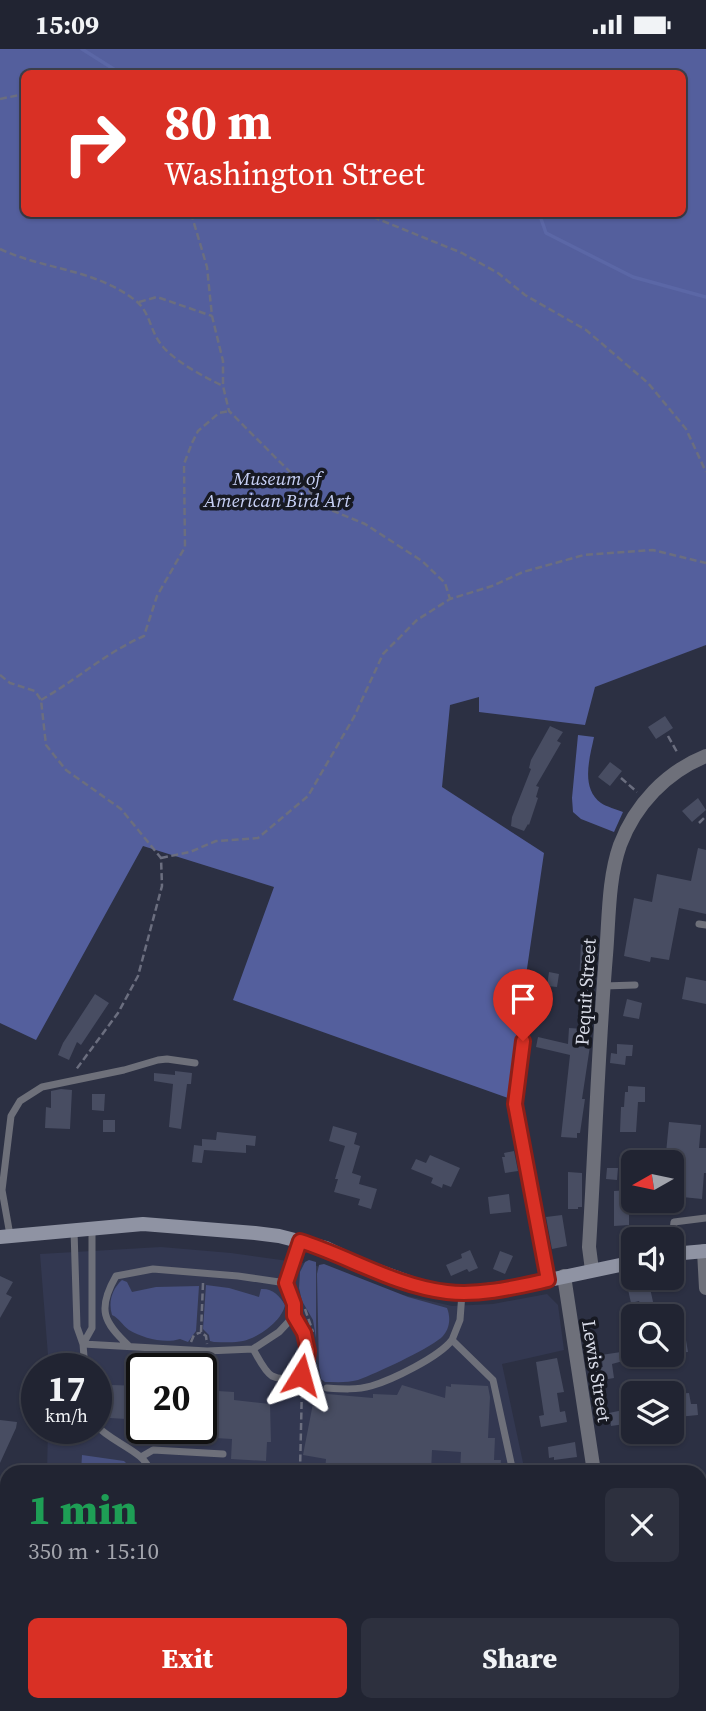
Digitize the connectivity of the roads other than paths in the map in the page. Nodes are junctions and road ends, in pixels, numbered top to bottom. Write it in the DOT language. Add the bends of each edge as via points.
graph roads {
  1 [pos="706,756"];
  2 [pos="635,985"];
  3 [pos="603,986"];
  4 [pos="523,1041"];
  5 [pos="195,1063"];
  6 [pos="706,1218"];
  7 [pos="92,1227"];
  8 [pos="673,1227"];
  9 [pos="74,1229"];
  10 [pos="5,1236"];
  11 [pos="300,1241"];
  12 [pos="705,1251"];
  13 [pos="684,1253"];
  14 [pos="621,1264"];
  15 [pos="592,1270"];
  16 [pos="564,1276"];
  17 [pos="548,1280"];
  18 [pos="286,1283"];
  19 [pos="706,1288"];
  20 [pos="461,1293"];
  21 [pos="294,1316"];
  22 [pos="452,1340"];
  23 [pos="83,1344"];
  24 [pos="129,1346"];
  25 [pos="253,1349"];
  26 [pos="84,1353"];
  27 [pos="327,1388"];
  28 [pos="112,1438"];
  29 [pos="223,1454"];
  30 [pos="141,1457"];
  31 [pos="147,1465"];
  32 [pos="511,1465"];
  33 [pos="593,1465"];
  1 -- 3 [label="street, Pequit Street" via="680,768 658,786 637,811 620,846"];
  2 -- 3 [label="lane"];
  3 -- 15 [label="street, Pequit Street" via="589,1247"];
  4 -- 17 [label="street" via="515,1104"];
  5 -- 10 [label="lane" via="167,1059 67,1080 20,1101 11,1117 2,1190"];
  6 -- 8 [label="lane" via="674,1222"];
  7 -- 9 [label="main road"];
  7 -- 11 [label="main road" via="179,1226"];
  7 -- 23 [label="lane" via="92,1328"];
  9 -- 10 [label="main road"];
  9 -- 23 [label="lane" via="77,1327"];
  11 -- 18 [label="lane"];
  11 -- 20 [label="main road" via="419,1286"];
  12 -- 13 [label="main road"];
  12 -- 19 [label="street"];
  14 -- 15 [label="main road"];
  15 -- 16 [label="main road"];
  16 -- 17 [label="main road"];
  16 -- 33 [label="street, Lewis Street"];
  17 -- 20 [label="main road"];
  18 -- 21 [label="lane"];
  18 -- 24 [label="lane" via="153,1269 116,1276 106,1292 104,1309 107,1323"];
  20 -- 22 [label="lane" via="460,1320"];
  21 -- 25 [label="lane"];
  21 -- 25 [label="lane" via="308,1351 301,1375 271,1375"];
  22 -- 27 [label="lane" via="443,1350 372,1386"];
  22 -- 32 [label="lane" via="493,1380"];
  23 -- 24 [label="lane"];
  23 -- 26 [label="lane"];
  24 -- 25 [label="lane" via="232,1352"];
  28 -- 30 [label="lane"];
  29 -- 30 [label="lane" via="153,1450"];
  30 -- 31 [label="lane"];
}
